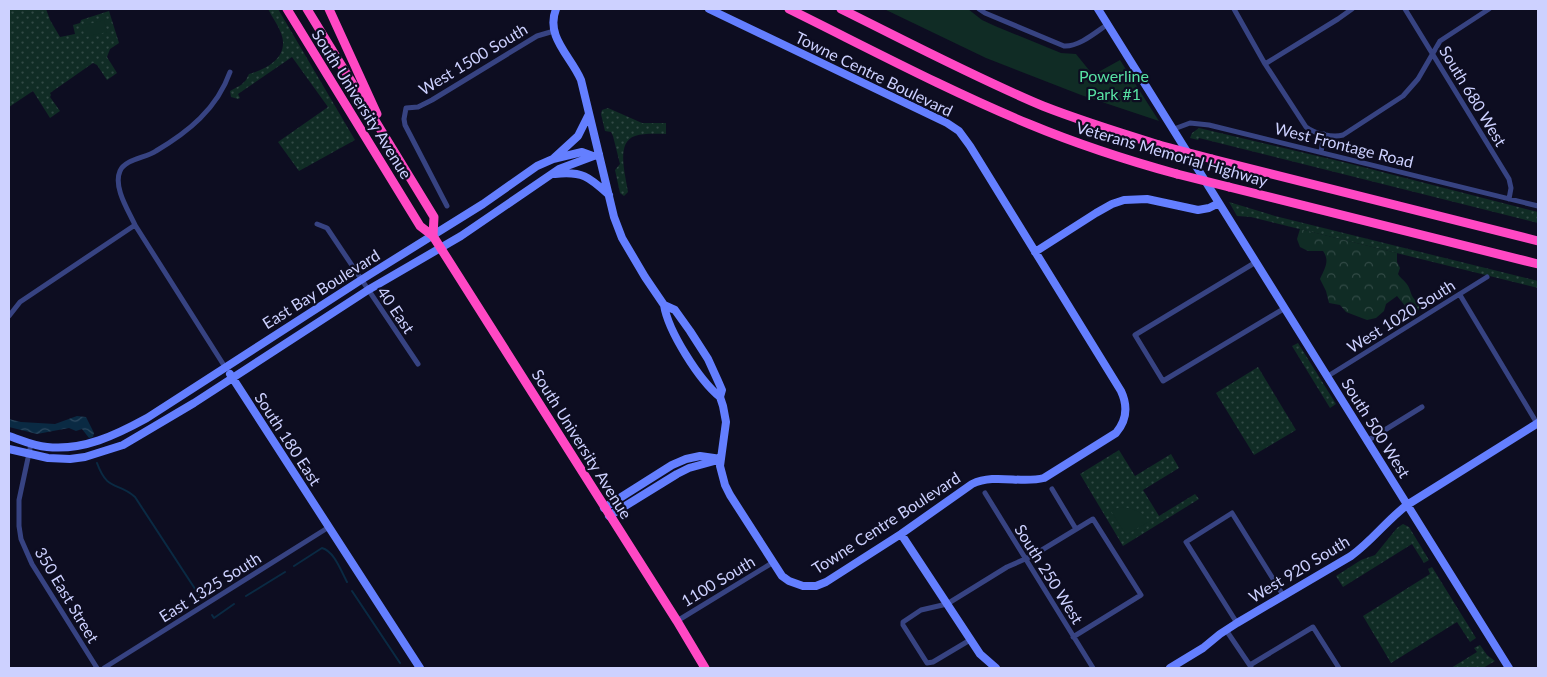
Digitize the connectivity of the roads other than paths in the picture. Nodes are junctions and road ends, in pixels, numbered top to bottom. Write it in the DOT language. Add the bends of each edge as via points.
graph roads {
  1 [pos="287,9"];
  2 [pos="306,9"];
  3 [pos="328,9"];
  4 [pos="556,9"];
  5 [pos="709,9"];
  6 [pos="789,9"];
  7 [pos="841,9"];
  8 [pos="979,9"];
  9 [pos="1098,9"];
  10 [pos="1234,9"];
  11 [pos="1352,9"];
  12 [pos="1405,9"];
  13 [pos="1489,9"];
  14 [pos="1108,24"];
  15 [pos="554,31"];
  16 [pos="1432,53"];
  17 [pos="1265,64"];
  18 [pos="230,72"];
  19 [pos="406,108"];
  20 [pos="589,114"];
  21 [pos="1174,130"];
  22 [pos="1324,134"];
  23 [pos="388,140"];
  24 [pos="1321,152"];
  25 [pos="596,155"];
  26 [pos="553,159"];
  27 [pos="551,175"];
  28 [pos="610,196"];
  29 [pos="1509,199"];
  30 [pos="1219,203"];
  31 [pos="447,206"];
  32 [pos="1538,206"];
  33 [pos="317,224"];
  34 [pos="135,225"];
  35 [pos="433,236"];
  36 [pos="1538,241"];
  37 [pos="440,247"];
  38 [pos="1035,252"];
  39 [pos="1256,262"];
  40 [pos="1538,264"];
  41 [pos="1487,277"];
  42 [pos="361,280"];
  43 [pos="368,290"];
  44 [pos="1460,295"];
  45 [pos="664,305"];
  46 [pos="1285,308"];
  47 [pos="9,316"];
  48 [pos="418,364"];
  49 [pos="225,367"];
  50 [pos="1328,376"];
  51 [pos="231,377"];
  52 [pos="720,397"];
  53 [pos="1422,407"];
  54 [pos="1538,424"];
  55 [pos="9,436"];
  56 [pos="1368,441"];
  57 [pos="31,444"];
  58 [pos="9,449"];
  59 [pos="29,455"];
  60 [pos="721,459"];
  61 [pos="1052,489"];
  62 [pos="985,493"];
  63 [pos="1407,505"];
  64 [pos="607,512"];
  65 [pos="329,527"];
  66 [pos="1076,529"];
  67 [pos="901,534"];
  68 [pos="1024,560"];
  69 [pos="772,563"];
  70 [pos="1283,594"];
  71 [pos="947,604"];
  72 [pos="677,621"];
  73 [pos="1237,623"];
  74 [pos="1226,630"];
  75 [pos="1073,637"];
  76 [pos="970,640"];
  77 [pos="1251,667"];
  78 [pos="97,668"];
  79 [pos="104,668"];
  80 [pos="420,668"];
  81 [pos="705,668"];
  82 [pos="996,668"];
  83 [pos="1093,668"];
  84 [pos="1170,668"];
  85 [pos="1339,668"];
  86 [pos="1509,668"];
  1 -- 35 [label="highway, South University Avenue" via="420,226"];
  2 -- 23 [label="highway, South University Avenue"];
  3 -- 23 [label="highway"];
  4 -- 15 [label="street"];
  5 -- 38 [label="street, Towne Centre Boulevard" via="959,131"];
  6 -- 40 [label="highway, Veterans Memorial Highway, bridge" via="965,95 1091,148 1177,174"];
  7 -- 36 [label="highway, Veterans Memorial Highway, bridge" via="992,83 1099,126 1212,159"];
  8 -- 14 [label="street" via="1060,45 1073,45"];
  9 -- 14 [label="street, South 500 West"];
  10 -- 17 [label="street"];
  11 -- 17 [label="street"];
  12 -- 16 [label="street, South 680 West"];
  13 -- 16 [label="street" via="1440,41"];
  14 -- 21 [label="street, South 500 West"];
  15 -- 19 [label="street, West 1500 South" via="540,34 424,104"];
  15 -- 20 [label="street, Towne Centre Boulevard" via="581,80"];
  16 -- 22 [label="street" via="1414,85 1397,102 1343,135"];
  16 -- 29 [label="street, South 680 West" via="1509,179"];
  17 -- 22 [label="street" via="1306,128"];
  18 -- 34 [label="street, South 180 East" via="219,96 198,121 156,152 121,168 118,179 120,191"];
  19 -- 31 [label="street, South University Avenue" via="405,125"];
  20 -- 25 [label="street, Towne Centre Boulevard"];
  20 -- 26 [label="street" via="578,136"];
  21 -- 24 [label="street, West Frontage Road" via="1199,123"];
  21 -- 30 [label="street, South 500 West"];
  22 -- 24 [label="street"];
  23 -- 35 [label="highway, South University Avenue" via="434,217"];
  24 -- 29 [label="street, West Frontage Road"];
  25 -- 26 [label="street" via="582,152"];
  25 -- 27 [label="street, East Bay Boulevard"];
  25 -- 28 [label="street, Towne Centre Boulevard"];
  26 -- 35 [label="street, East Bay Boulevard"];
  27 -- 28 [label="street" via="578,172"];
  27 -- 37 [label="street, East Bay Boulevard"];
  28 -- 45 [label="street, Towne Centre Boulevard" via="622,238"];
  29 -- 32 [label="street, West Frontage Road"];
  30 -- 38 [label="street" via="1198,210 1139,198 1118,202"];
  30 -- 39 [label="street, South 500 West"];
  33 -- 42 [label="street, 40 East" via="327,228"];
  34 -- 47 [label="street" via="20,302"];
  34 -- 49 [label="street, South 180 East"];
  35 -- 37 [label="highway, South University Avenue"];
  35 -- 42 [label="street, East Bay Boulevard"];
  37 -- 43 [label="street, East Bay Boulevard"];
  37 -- 64 [label="highway, South University Avenue"];
  38 -- 67 [label="street, Towne Centre Boulevard" via="1121,391 1126,408 1123,424 1109,439 1049,476 1036,480 979,480"];
  39 -- 46 [label="street, South 500 West"];
  39 -- 46 [label="street" via="1135,335 1163,381"];
  41 -- 44 [label="street, West 1020 South"];
  42 -- 43 [label="street, 40 East"];
  42 -- 49 [label="street, East Bay Boulevard"];
  43 -- 48 [label="street, 40 East"];
  43 -- 51 [label="street, East Bay Boulevard"];
  44 -- 50 [label="street, West 1020 South"];
  44 -- 54 [label="street"];
  45 -- 52 [label="street" via="666,318 683,348"];
  45 -- 52 [label="street, Towne Centre Boulevard" via="675,310 704,354 722,390"];
  46 -- 50 [label="street, South 500 West"];
  49 -- 51 [label="street, South 180 East"];
  49 -- 57 [label="street, East Bay Boulevard" via="146,418 91,444 47,447"];
  50 -- 56 [label="street, South 500 West"];
  51 -- 59 [label="street, East Bay Boulevard" via="123,445 85,457"];
  51 -- 65 [label="street, South 180 East"];
  52 -- 60 [label="street, Towne Centre Boulevard" via="726,422"];
  53 -- 56 [label="street"];
  54 -- 63 [label="street, West 920 South"];
  55 -- 57 [label="street"];
  56 -- 63 [label="street, South 500 West"];
  57 -- 59 [label="street, 350 East Street"];
  58 -- 59 [label="street"];
  59 -- 78 [label="street, 350 East Street" via="18,512 25,551"];
  60 -- 64 [label="street" via="689,468"];
  60 -- 64 [label="street" via="700,456 672,465"];
  60 -- 69 [label="street, Towne Centre Boulevard" via="727,490"];
  61 -- 66 [label="street"];
  62 -- 68 [label="street, South 250 West"];
  63 -- 70 [label="street, West 920 South" via="1357,552"];
  63 -- 86 [label="street, South 500 West"];
  64 -- 72 [label="highway, South University Avenue"];
  65 -- 79 [label="street, East 1325 South"];
  65 -- 80 [label="street, South 180 East"];
  66 -- 68 [label="street"];
  66 -- 75 [label="street" via="1093,518 1140,595"];
  67 -- 69 [label="street, Towne Centre Boulevard" via="816,586 789,581"];
  67 -- 71 [label="street"];
  68 -- 71 [label="street" via="1006,567"];
  68 -- 75 [label="street, South 250 West"];
  69 -- 72 [label="street, 1100 South"];
  70 -- 73 [label="street, West 920 South"];
  70 -- 73 [label="street" via="1232,512 1186,542"];
  71 -- 76 [label="street"];
  71 -- 76 [label="street" via="921,610 905,620 903,625 927,663"];
  72 -- 81 [label="highway, South University Avenue"];
  73 -- 74 [label="street, West 920 South"];
  74 -- 77 [label="street"];
  74 -- 84 [label="street, West 920 South"];
  75 -- 83 [label="street, South 250 West"];
  76 -- 82 [label="street"];
  77 -- 85 [label="street" via="1313,627"];
}
